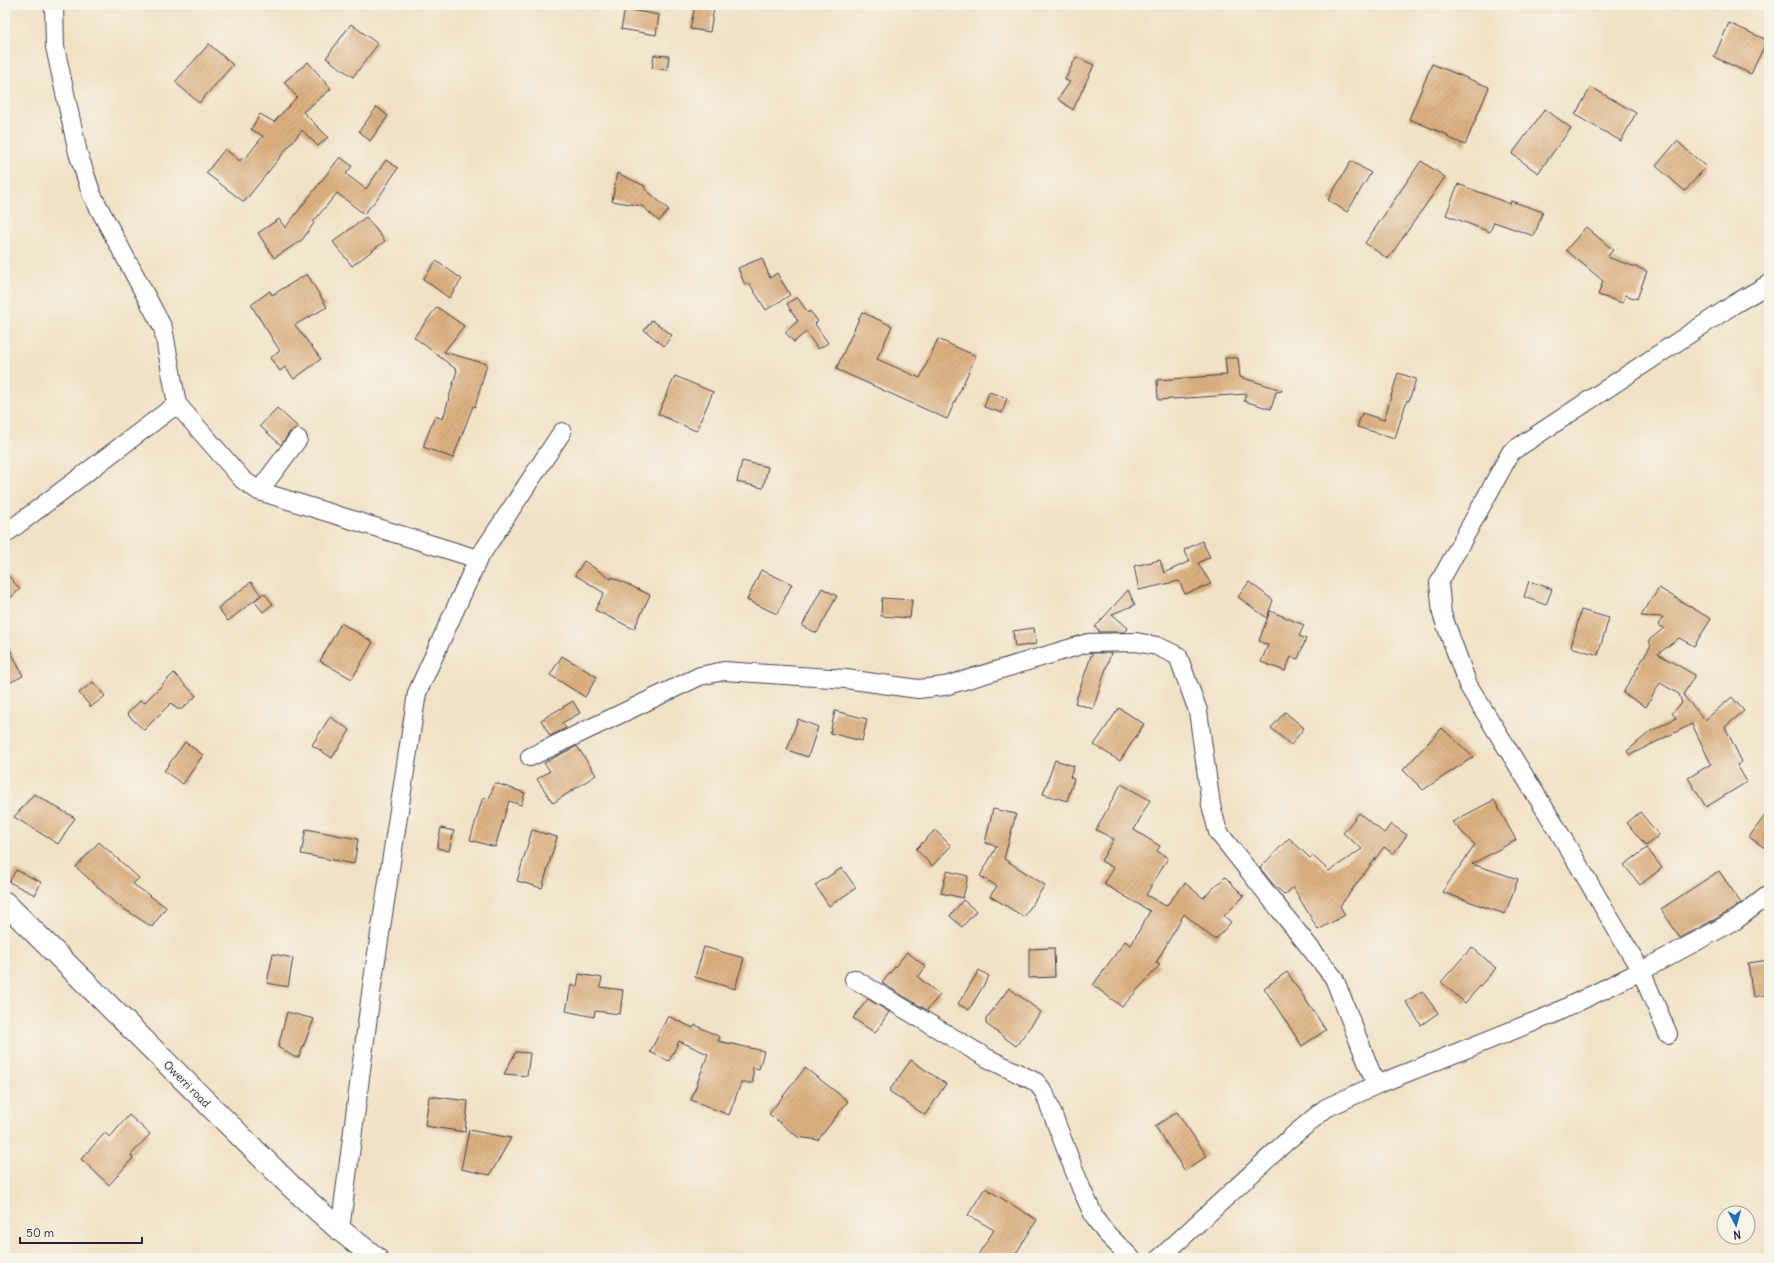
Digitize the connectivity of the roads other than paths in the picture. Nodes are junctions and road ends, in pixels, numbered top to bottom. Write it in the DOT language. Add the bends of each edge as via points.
graph roads {
  1 [pos="54,5"];
  2 [pos="1769,284"];
  3 [pos="177,404"];
  4 [pos="562,432"];
  5 [pos="298,439"];
  6 [pos="259,491"];
  7 [pos="5,534"];
  8 [pos="478,559"];
  9 [pos="530,757"];
  10 [pos="1767,896"];
  11 [pos="5,903"];
  12 [pos="1641,971"];
  13 [pos="854,979"];
  14 [pos="1668,1034"];
  15 [pos="1376,1085"];
  16 [pos="340,1230"];
  17 [pos="376,1258"];
  18 [pos="1131,1258"];
  19 [pos="1160,1258"];
  1 -- 3 [label="street" via="55,46 78,153 92,195 163,328"];
  2 -- 12 [label="street" via="1736,303 1511,452 1439,584 1442,614 1468,685"];
  3 -- 6 [label="street" via="243,480"];
  3 -- 7 [label="street"];
  4 -- 8 [label="street"];
  5 -- 6 [label="street"];
  6 -- 8 [label="street"];
  8 -- 16 [label="street" via="417,693 372,986"];
  9 -- 15 [label="street" via="700,676 724,671 846,679 918,689 945,686 1088,643 1136,642 1157,646 1178,656 1198,711 1211,805 1218,832 1334,978"];
  10 -- 12 [label="street" via="1736,920"];
  11 -- 16 [label="main road, Owerri road" via="293,1188"];
  12 -- 14 [label="street"];
  12 -- 15 [label="street" via="1551,1015"];
  13 -- 18 [label="street" via="987,1058 1036,1082 1044,1092 1095,1218"];
  15 -- 19 [label="street" via="1326,1108"];
  16 -- 17 [label="main road, Owerri road"];
}
